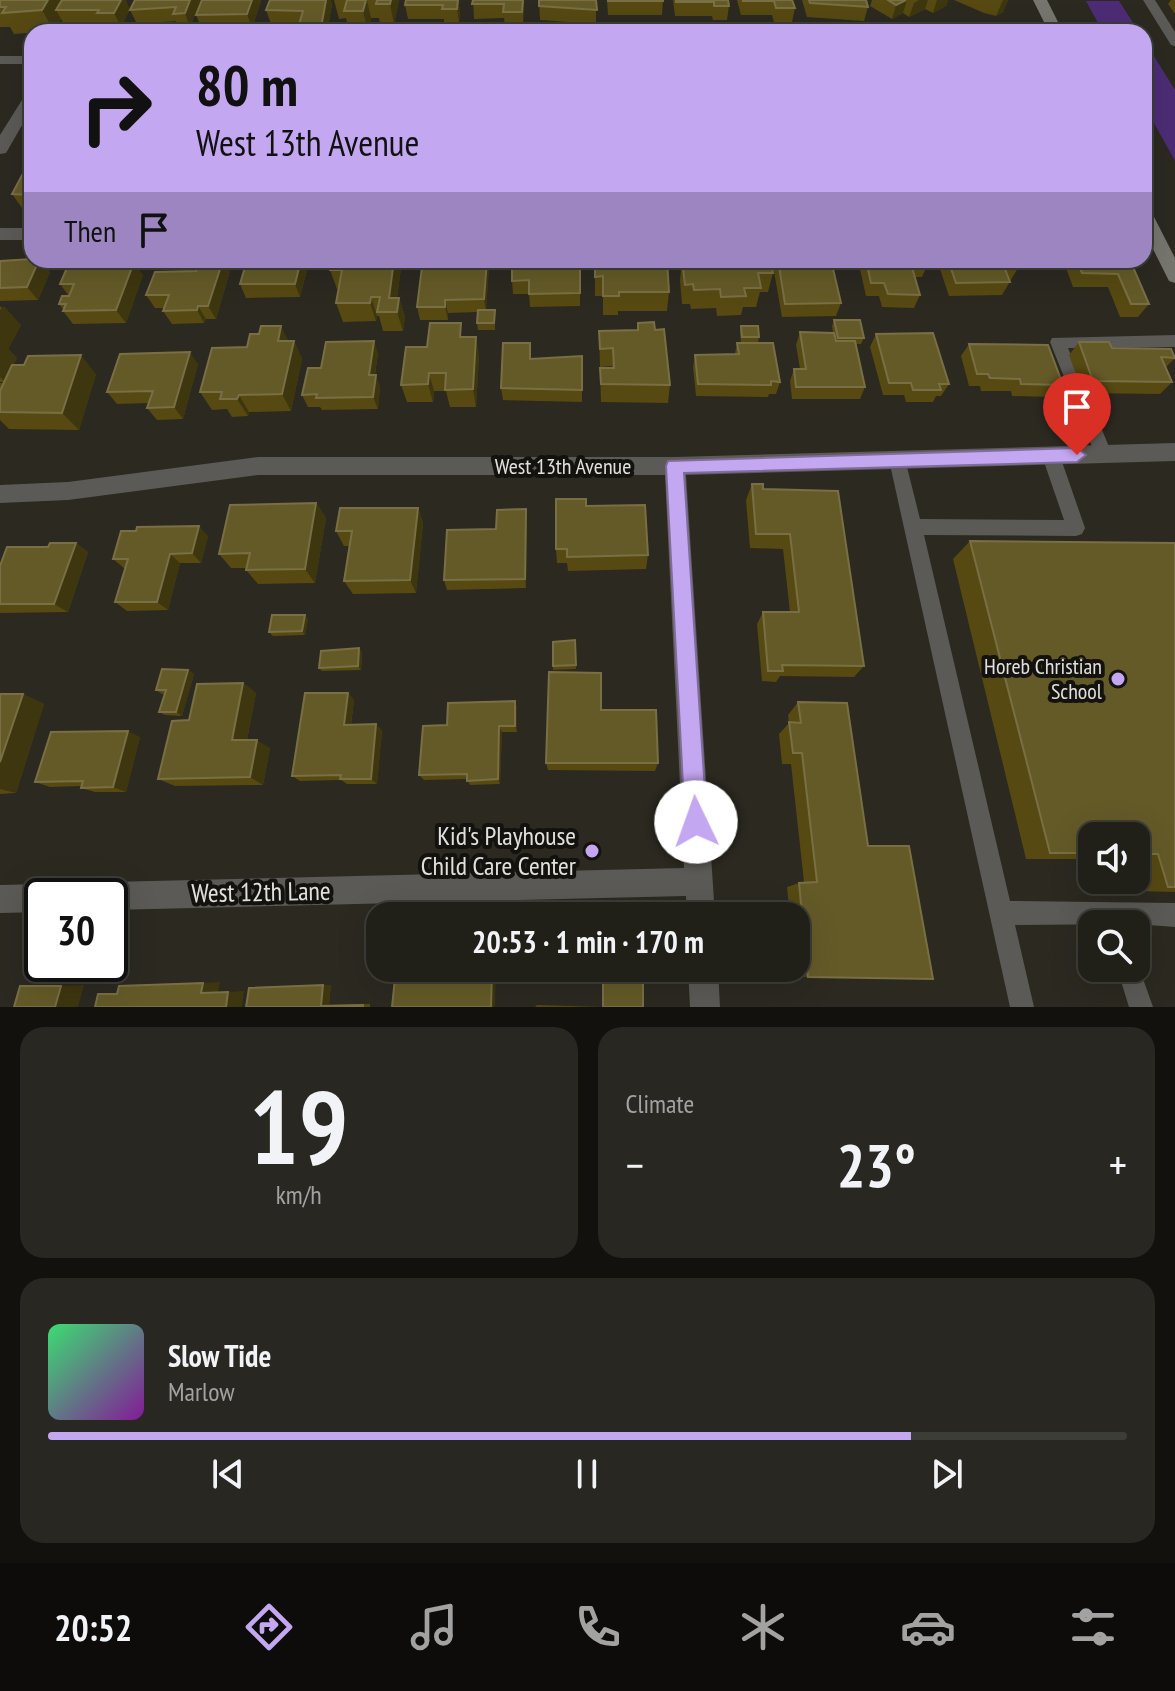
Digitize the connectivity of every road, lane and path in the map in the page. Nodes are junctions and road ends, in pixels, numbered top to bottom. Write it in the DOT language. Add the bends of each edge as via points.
graph roads {
  1 [pos="1040,0"];
  2 [pos="1149,0"];
  3 [pos="1052,24"];
  4 [pos="1175,42"];
  5 [pos="0,60"];
  6 [pos="24,60"];
  7 [pos="24,108"];
  8 [pos="0,149"];
  9 [pos="1152,232"];
  10 [pos="0,234"];
  11 [pos="24,234"];
  12 [pos="1175,276"];
  13 [pos="1175,341"];
  14 [pos="1175,452"];
  15 [pos="1103,454"];
  16 [pos="1051,456"];
  17 [pos="898,460"];
  18 [pos="675,466"];
  19 [pos="0,494"];
  20 [pos="913,527"];
  21 [pos="700,882"];
  22 [pos="128,896"];
  23 [pos="24,898"];
  24 [pos="0,899"];
  25 [pos="701,902"];
  26 [pos="1000,913"];
  27 [pos="1175,915"];
  28 [pos="1078,917"];
  29 [pos="1150,917"];
  30 [pos="704,982"];
  31 [pos="1133,982"];
  32 [pos="705,1007"];
  33 [pos="1022,1007"];
  34 [pos="1141,1007"];
  1 -- 3 [label="main road"];
  2 -- 4 [label="lane"];
  5 -- 6 [label="street"];
  7 -- 8 [label="street"];
  9 -- 12 [label="main road"];
  10 -- 11 [label="street"];
  13 -- 15 [label="lane" via="1058,342"];
  14 -- 15 [label="street, West 13th Avenue"];
  15 -- 16 [label="street, West 13th Avenue"];
  16 -- 17 [label="street, West 13th Avenue"];
  16 -- 20 [label="lane" via="1076,528"];
  17 -- 18 [label="street, West 13th Avenue"];
  17 -- 20 [label="lane"];
  18 -- 19 [label="street, West 13th Avenue" via="258,466 68,491"];
  18 -- 21 [label="street"];
  20 -- 26 [label="lane"];
  21 -- 22 [label="street, West 12th Lane"];
  21 -- 25 [label="street"];
  23 -- 24 [label="street"];
  26 -- 28 [label="lane"];
  26 -- 33 [label="lane"];
  27 -- 29 [label="lane"];
  30 -- 32 [label="street"];
  31 -- 34 [label="lane"];
}
